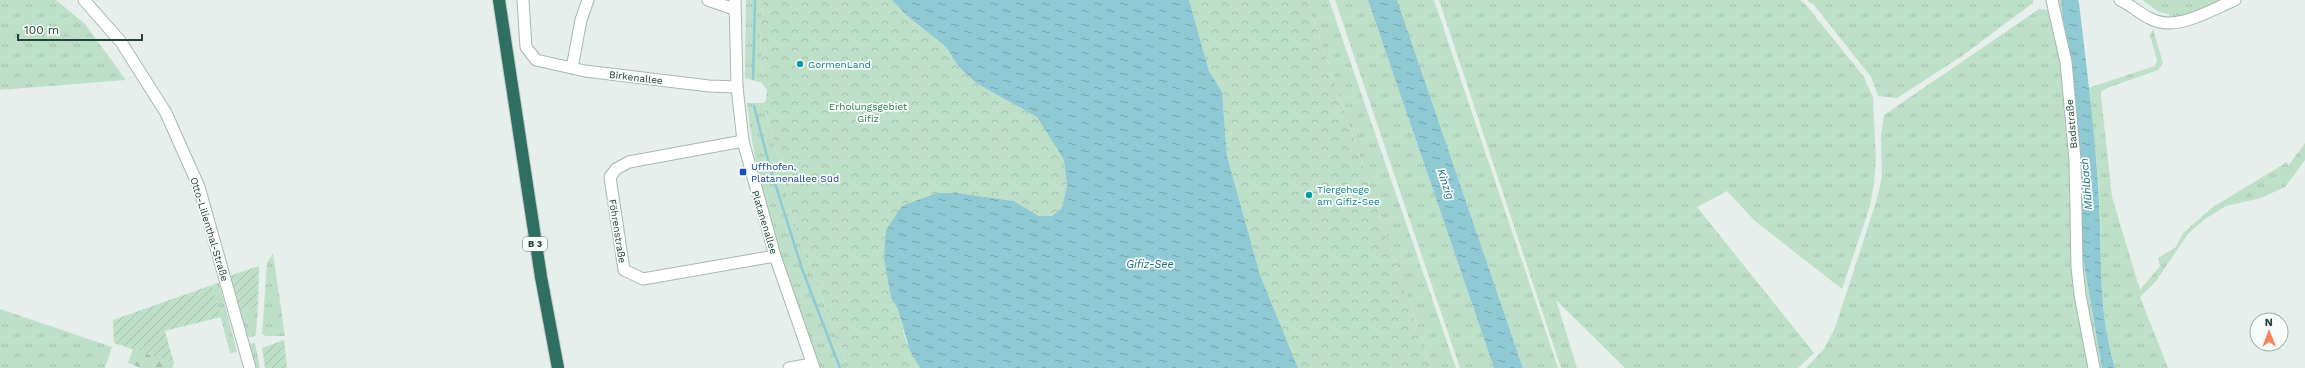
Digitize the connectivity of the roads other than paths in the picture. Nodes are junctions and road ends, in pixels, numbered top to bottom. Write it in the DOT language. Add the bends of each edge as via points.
graph roads {
  1 [pos="84,0"];
  2 [pos="499,0"];
  3 [pos="523,0"];
  4 [pos="588,0"];
  5 [pos="708,0"];
  6 [pos="2052,0"];
  7 [pos="2120,0"];
  8 [pos="2235,0"];
  9 [pos="735,4"];
  10 [pos="572,68"];
  11 [pos="737,87"];
  12 [pos="744,141"];
  13 [pos="775,256"];
  14 [pos="813,366"];
  15 [pos="250,368"];
  16 [pos="558,368"];
  17 [pos="789,368"];
  18 [pos="2094,368"];
  1 -- 15 [label="street, Otto-Lilienthal-Straße" via="121,42 166,113 199,187"];
  2 -- 16 [label="highway, B 3" via="539,269"];
  3 -- 10 [label="street, Birkenallee" via="526,48 536,60"];
  4 -- 10 [label="street" via="581,20"];
  5 -- 9 [label="street"];
  6 -- 18 [label="street, Badstraße" via="2066,62 2074,160 2077,267"];
  7 -- 8 [label="street" via="2150,19 2168,23 2179,23"];
  9 -- 11 [label="street, Platanenallee"];
  10 -- 11 [label="street, Birkenallee" via="658,80"];
  11 -- 12 [label="street, Platanenallee"];
  12 -- 13 [label="street, Platanenallee"];
  12 -- 13 [label="street, Föhrenstraße" via="629,162 616,169 610,177 624,270 643,280"];
  13 -- 14 [label="street, Platanenallee"];
  14 -- 17 [label="street"];
}
